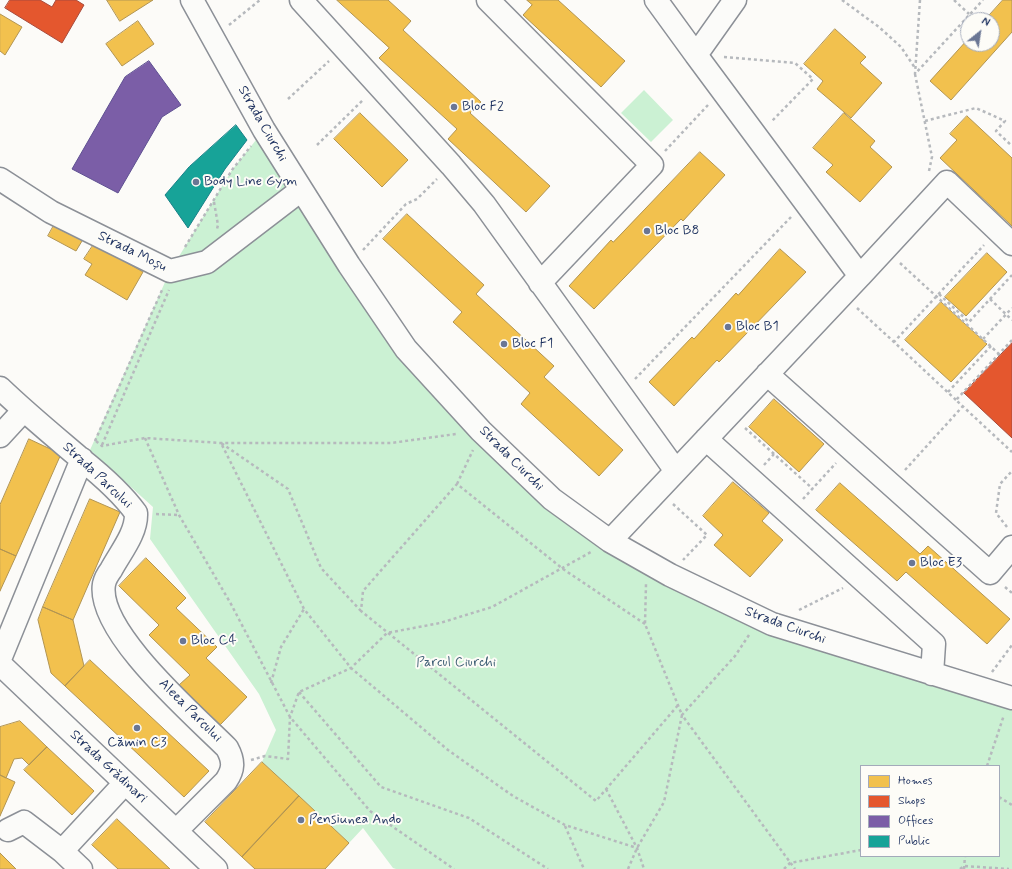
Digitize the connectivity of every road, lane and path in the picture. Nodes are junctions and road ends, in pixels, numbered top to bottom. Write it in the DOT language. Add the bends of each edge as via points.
graph roads {
  1 [pos="192,0"];
  2 [pos="260,0"];
  3 [pos="301,0"];
  4 [pos="488,0"];
  5 [pos="656,0"];
  6 [pos="735,0"];
  7 [pos="842,0"];
  8 [pos="920,0"];
  9 [pos="954,0"];
  10 [pos="983,0"];
  11 [pos="968,12"];
  12 [pos="972,12"];
  13 [pos="960,25"];
  14 [pos="214,38"];
  15 [pos="344,46"];
  16 [pos="696,55"];
  17 [pos="915,68"];
  18 [pos="915,74"];
  19 [pos="378,85"];
  20 [pos="288,99"];
  21 [pos="705,108"];
  22 [pos="925,121"];
  23 [pos="264,130"];
  24 [pos="757,137"];
  25 [pos="317,145"];
  26 [pos="1012,146"];
  27 [pos="451,164"];
  28 [pos="652,165"];
  29 [pos="927,177"];
  30 [pos="0,179"];
  31 [pos="301,190"];
  32 [pos="806,202"];
  33 [pos="1005,237"];
  34 [pos="885,249"];
  35 [pos="349,265"];
  36 [pos="170,271"];
  37 [pos="1012,275"];
  38 [pos="860,276"];
  39 [pos="540,283"];
  40 [pos="842,294"];
  41 [pos="938,295"];
  42 [pos="990,299"];
  43 [pos="1012,308"];
  44 [pos="1006,314"];
  45 [pos="1012,320"];
  46 [pos="968,323"];
  47 [pos="983,339"];
  48 [pos="1012,340"];
  49 [pos="894,342"];
  50 [pos="992,346"];
  51 [pos="999,354"];
  52 [pos="767,374"];
  53 [pos="0,388"];
  54 [pos="948,392"];
  55 [pos="621,394"];
  56 [pos="956,400"];
  57 [pos="963,406"];
  58 [pos="23,411"];
  59 [pos="729,414"];
  60 [pos="481,431"];
  61 [pos="0,436"];
  62 [pos="146,438"];
  63 [pos="706,439"];
  64 [pos="221,443"];
  65 [pos="102,446"];
  66 [pos="850,448"];
  67 [pos="1012,452"];
  68 [pos="82,460"];
  69 [pos="676,471"];
  70 [pos="1012,471"];
  71 [pos="457,484"];
  72 [pos="891,485"];
  73 [pos="813,489"];
  74 [pos="658,490"];
  75 [pos="790,515"];
  76 [pos="1004,524"];
  77 [pos="610,541"];
  78 [pos="1012,547"];
  79 [pos="647,562"];
  80 [pos="563,569"];
  81 [pos="670,575"];
  82 [pos="860,579"];
  83 [pos="104,582"];
  84 [pos="304,609"];
  85 [pos="361,611"];
  86 [pos="645,624"];
  87 [pos="772,624"];
  88 [pos="387,634"];
  89 [pos="749,634"];
  90 [pos="1012,645"];
  91 [pos="0,659"];
  92 [pos="0,664"];
  93 [pos="351,668"];
  94 [pos="932,674"];
  95 [pos="271,684"];
  96 [pos="981,688"];
  97 [pos="299,692"];
  98 [pos="679,704"];
  99 [pos="1008,707"];
  100 [pos="682,715"];
  101 [pos="290,717"];
  102 [pos="233,765"];
  103 [pos="987,765"];
  104 [pos="125,783"];
  105 [pos="606,789"];
  106 [pos="1000,798"];
  107 [pos="1012,805"];
  108 [pos="565,825"];
  109 [pos="8,830"];
  110 [pos="176,831"];
  111 [pos="637,848"];
  112 [pos="860,850"];
  113 [pos="62,851"];
  114 [pos="965,857"];
  115 [pos="790,863"];
  116 [pos="965,868"];
  117 [pos="80,869"];
  118 [pos="216,869"];
  119 [pos="454,869"];
  120 [pos="548,869"];
  121 [pos="584,869"];
  122 [pos="628,869"];
  123 [pos="644,869"];
  124 [pos="784,869"];
  125 [pos="795,869"];
  126 [pos="960,869"];
  127 [pos="1009,869"];
  1 -- 14 [label="street, Strada Ciurchi"];
  2 -- 14 [label="path"];
  3 -- 15 [label="street"];
  4 -- 28 [label="street"];
  5 -- 16 [label="street"];
  6 -- 16 [label="street"];
  7 -- 17 [label="path" via="901,47"];
  8 -- 17 [label="path"];
  9 -- 11 [label="path"];
  10 -- 12 [label="path"];
  13 -- 18 [label="path"];
  14 -- 23 [label="street, Strada Ciurchi"];
  15 -- 19 [label="street"];
  15 -- 20 [label="path"];
  16 -- 24 [label="street"];
  16 -- 24 [label="path" via="795,63 813,79"];
  17 -- 18 [label="path"];
  18 -- 22 [label="path"];
  19 -- 25 [label="path"];
  19 -- 27 [label="street"];
  21 -- 28 [label="path"];
  22 -- 26 [label="path" via="976,108 1005,121 996,131"];
  22 -- 29 [label="path" via="932,157"];
  23 -- 31 [label="street, Strada Ciurchi"];
  23 -- 36 [label="path" via="232,170"];
  24 -- 32 [label="street"];
  27 -- 35 [label="path" via="417,199 406,204"];
  27 -- 39 [label="street" via="484,204"];
  28 -- 39 [label="street"];
  30 -- 36 [label="street, Strada Moșu" via="51,212"];
  31 -- 35 [label="street, Strada Ciurchi"];
  31 -- 36 [label="street, Strada Moșu" via="207,262"];
  32 -- 38 [label="street"];
  32 -- 55 [label="path"];
  33 -- 34 [label="street" via="947,182"];
  33 -- 41 [label="path"];
  34 -- 38 [label="street"];
  34 -- 41 [label="path"];
  35 -- 60 [label="street, Strada Ciurchi" via="406,349"];
  36 -- 65 [label="path" via="170,286"];
  36 -- 65 [label="path" via="96,441"];
  37 -- 42 [label="path"];
  38 -- 40 [label="street"];
  39 -- 55 [label="street"];
  40 -- 49 [label="path"];
  40 -- 52 [label="street"];
  41 -- 46 [label="path"];
  41 -- 49 [label="path"];
  42 -- 44 [label="path"];
  42 -- 46 [label="path"];
  43 -- 44 [label="path"];
  44 -- 45 [label="path"];
  44 -- 47 [label="path"];
  46 -- 47 [label="path"];
  47 -- 50 [label="path"];
  48 -- 51 [label="path"];
  49 -- 54 [label="path"];
  50 -- 51 [label="path"];
  50 -- 54 [label="path"];
  51 -- 56 [label="path"];
  52 -- 59 [label="street"];
  52 -- 66 [label="street"];
  53 -- 58 [label="street, Strada Parcului"];
  54 -- 56 [label="path"];
  55 -- 69 [label="street"];
  56 -- 57 [label="path"];
  57 -- 67 [label="path"];
  57 -- 72 [label="path"];
  58 -- 61 [label="street"];
  58 -- 68 [label="street, Strada Parcului"];
  59 -- 63 [label="street"];
  59 -- 73 [label="path"];
  60 -- 64 [label="path" via="391,443"];
  60 -- 71 [label="path"];
  60 -- 77 [label="street, Strada Ciurchi" via="552,499"];
  62 -- 64 [label="path"];
  62 -- 65 [label="path"];
  62 -- 95 [label="path" via="179,515 231,604"];
  63 -- 69 [label="street"];
  63 -- 75 [label="street"];
  64 -- 84 [label="path"];
  64 -- 85 [label="path" via="288,489 321,568"];
  66 -- 72 [label="street"];
  66 -- 73 [label="path"];
  68 -- 83 [label="street, Strada Parcului" via="121,495 136,513 135,527"];
  68 -- 91 [label="street"];
  69 -- 74 [label="street"];
  70 -- 76 [label="path" via="1000,484 996,513"];
  71 -- 80 [label="path"];
  71 -- 85 [label="path" via="363,591"];
  72 -- 78 [label="street" via="990,573"];
  73 -- 75 [label="path"];
  74 -- 77 [label="street"];
  74 -- 81 [label="path" via="707,535"];
  75 -- 82 [label="street"];
  77 -- 79 [label="street, Strada Ciurchi"];
  77 -- 80 [label="path"];
  79 -- 81 [label="street, Strada Ciurchi"];
  79 -- 86 [label="path"];
  80 -- 86 [label="path"];
  80 -- 88 [label="path" via="492,607 440,623"];
  81 -- 87 [label="street, Strada Ciurchi"];
  82 -- 87 [label="path"];
  82 -- 94 [label="street" via="934,644"];
  83 -- 102 [label="street, Aleea Parcului" via="103,597 109,614 123,638 143,663 227,748 232,756"];
  84 -- 93 [label="path"];
  84 -- 95 [label="path" via="281,647"];
  85 -- 88 [label="path"];
  86 -- 98 [label="path"];
  87 -- 94 [label="street, Strada Ciurchi"];
  88 -- 93 [label="path"];
  88 -- 105 [label="path" via="596,801"];
  89 -- 100 [label="path" via="735,656"];
  90 -- 96 [label="path"];
  92 -- 104 [label="street, Strada Grădinari"];
  93 -- 97 [label="path"];
  93 -- 108 [label="path" via="448,750 513,796"];
  94 -- 96 [label="street, Strada Ciurchi"];
  95 -- 101 [label="path"];
  96 -- 99 [label="street, Strada Ciurchi"];
  97 -- 101 [label="path"];
  97 -- 120 [label="path" via="381,787 469,818"];
  98 -- 100 [label="path"];
  98 -- 105 [label="path"];
  99 -- 103 [label="path"];
  100 -- 111 [label="path" via="664,802"];
  100 -- 115 [label="path"];
  101 -- 102 [label="path" via="288,758 265,756"];
  101 -- 119 [label="path" via="370,811"];
  102 -- 110 [label="street" via="226,781"];
  104 -- 110 [label="street, Strada Grădinari"];
  104 -- 113 [label="street"];
  105 -- 111 [label="path"];
  106 -- 107 [label="path"];
  108 -- 111 [label="path"];
  108 -- 121 [label="path"];
  109 -- 113 [label="street" via="24,822"];
  110 -- 118 [label="street, Strada Grădinari"];
  111 -- 122 [label="path"];
  111 -- 123 [label="path"];
  112 -- 115 [label="path"];
  113 -- 117 [label="street"];
  114 -- 116 [label="path"];
  115 -- 124 [label="path"];
  115 -- 125 [label="path"];
  116 -- 126 [label="path"];
  116 -- 127 [label="path"];
}
